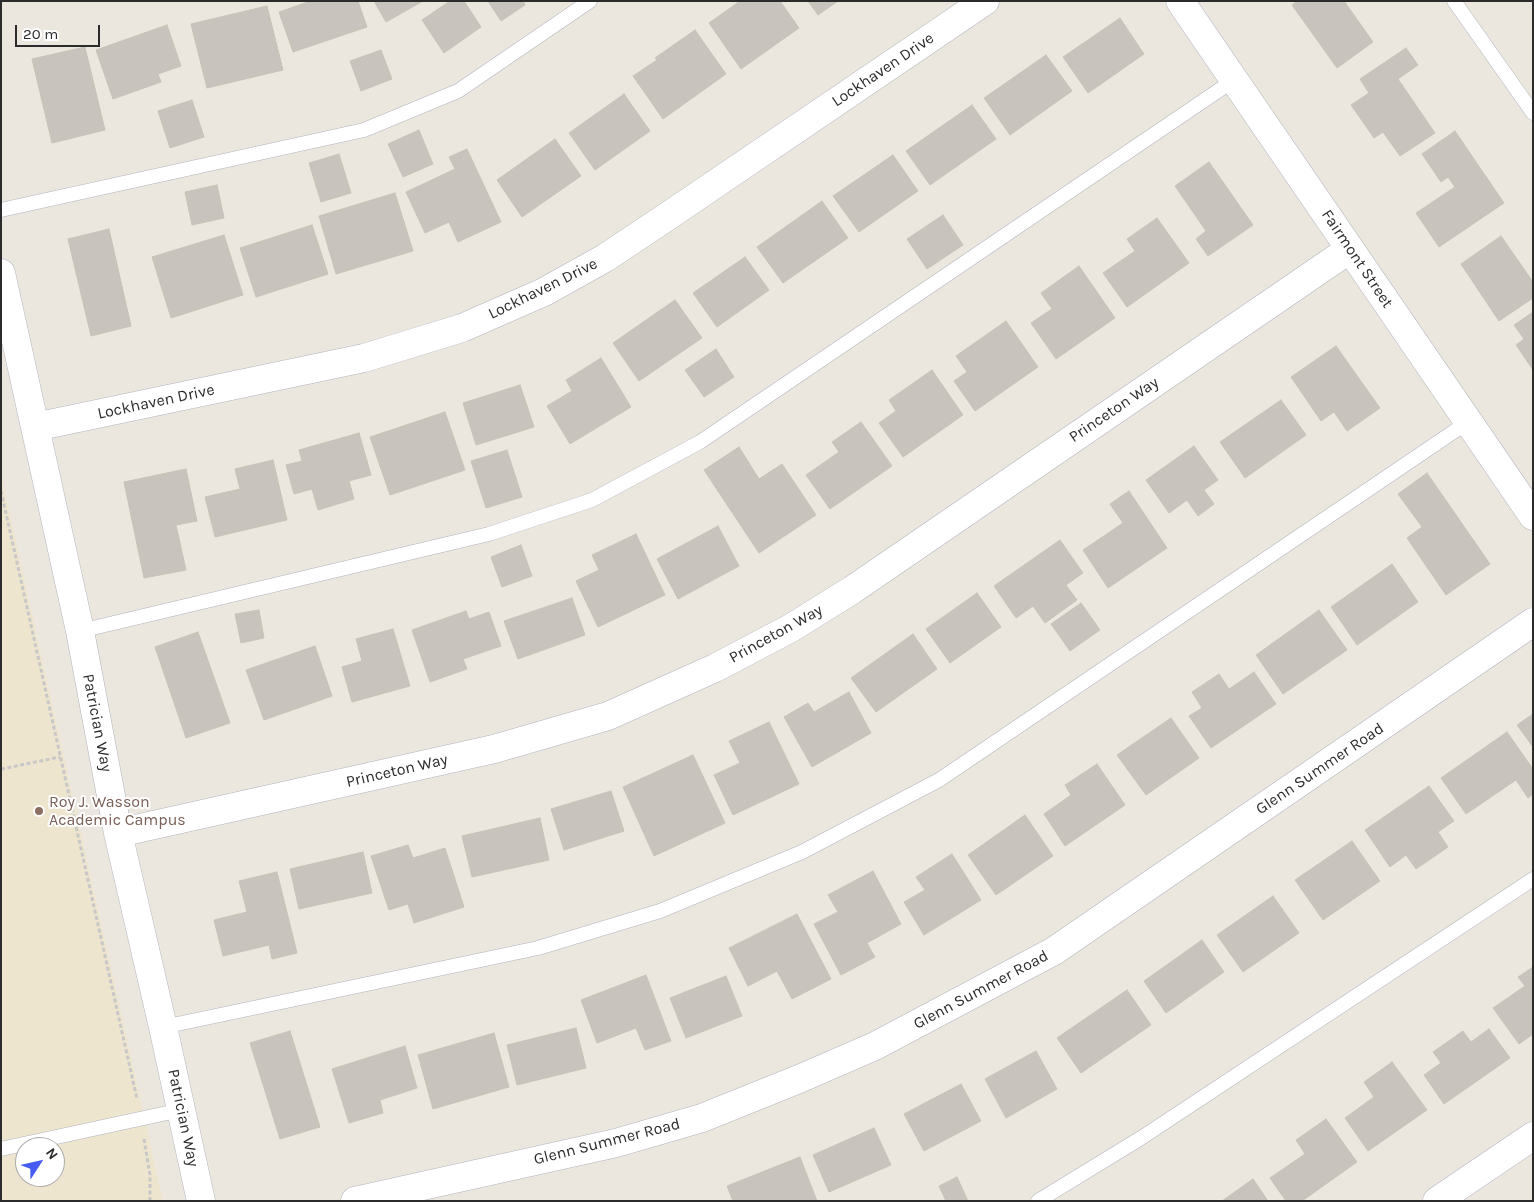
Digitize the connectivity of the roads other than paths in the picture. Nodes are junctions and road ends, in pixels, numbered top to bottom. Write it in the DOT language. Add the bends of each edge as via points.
graph roads {
  1 [pos="590,1"];
  2 [pos="985,1"];
  3 [pos="1180,1"];
  4 [pos="1454,1"];
  5 [pos="1234,80"];
  6 [pos="1533,112"];
  7 [pos="1,210"];
  8 [pos="1350,248"];
  9 [pos="1,273"];
  10 [pos="1468,422"];
  11 [pos="35,427"];
  12 [pos="1533,516"];
  13 [pos="1533,622"];
  14 [pos="80,631"];
  15 [pos="118,833"];
  16 [pos="1533,879"];
  17 [pos="163,1027"];
  18 [pos="181,1110"];
  19 [pos="1533,1136"];
  20 [pos="1,1149"];
  21 [pos="200,1201"];
  22 [pos="356,1201"];
  23 [pos="1038,1201"];
  24 [pos="1437,1201"];
  1 -- 7 [label="lane" via="458,91 364,130"];
  2 -- 11 [label="street, Lockhaven Drive" via="605,258 544,292 462,328 364,358"];
  3 -- 5 [label="street, Fairmont Street"];
  4 -- 6 [label="lane"];
  5 -- 8 [label="street, Fairmont Street"];
  5 -- 14 [label="lane" via="700,442 592,500 489,534"];
  8 -- 10 [label="street, Fairmont Street"];
  8 -- 15 [label="street, Princeton Way" via="852,590 715,668 608,716 494,749"];
  9 -- 11 [label="street, Patrician Way"];
  10 -- 12 [label="street, Fairmont Street"];
  10 -- 17 [label="lane" via="939,780 802,852 660,911 538,948"];
  11 -- 14 [label="street, Patrician Way"];
  13 -- 22 [label="street, Glenn Summer Road" via="1054,951 875,1046 702,1118 616,1143"];
  14 -- 15 [label="street, Patrician Way"];
  15 -- 17 [label="street, Patrician Way"];
  16 -- 23 [label="lane" via="1141,1138"];
  17 -- 18 [label="street, Patrician Way"];
  18 -- 20 [label="lane"];
  18 -- 21 [label="street, Patrician Way"];
  19 -- 24 [label="street"];
}
